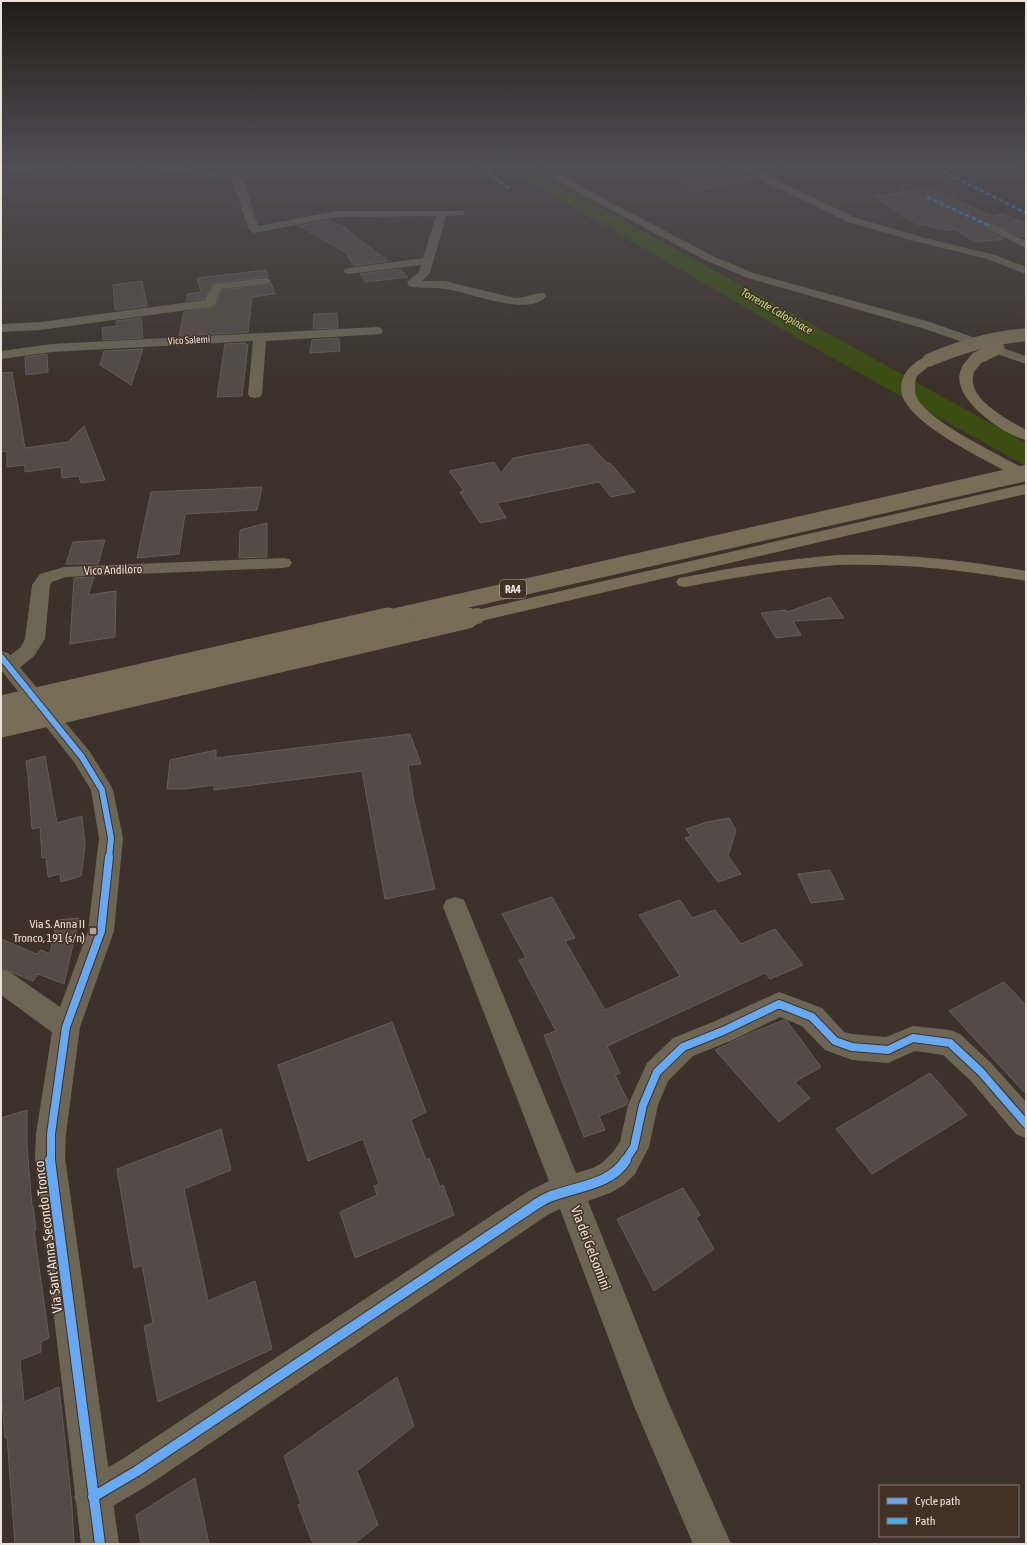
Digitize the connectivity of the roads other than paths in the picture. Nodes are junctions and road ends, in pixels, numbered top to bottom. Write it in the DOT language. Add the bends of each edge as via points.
graph roads {
  1 [pos="435,237"];
  2 [pos="669,237"];
  3 [pos="912,237"];
  4 [pos="1011,237"];
  5 [pos="1026,245"];
  6 [pos="428,262"];
  7 [pos="350,271"];
  8 [pos="1026,271"];
  9 [pos="265,280"];
  10 [pos="540,296"];
  11 [pos="1,328"];
  12 [pos="376,331"];
  13 [pos="1026,335"];
  14 [pos="260,337"];
  15 [pos="1026,343"];
  16 [pos="1,355"];
  17 [pos="1026,360"];
  18 [pos="255,394"];
  19 [pos="1026,436"];
  20 [pos="1026,473"];
  21 [pos="1026,476"];
  22 [pos="1026,489"];
  23 [pos="283,563"];
  24 [pos="1026,576"];
  25 [pos="477,616"];
  26 [pos="5,661"];
  27 [pos="1,706"];
  28 [pos="1,727"];
  29 [pos="455,907"];
  30 [pos="1,980"];
  31 [pos="66,1027"];
  32 [pos="1026,1124"];
  33 [pos="568,1190"];
  34 [pos="93,1498"];
  35 [pos="100,1544"];
  36 [pos="712,1544"];
  1 -- 6 [label="street"];
  2 -- 17 [label="street" via="743,272 926,325"];
  3 -- 8 [label="street" via="991,257"];
  4 -- 5 [label="street"];
  6 -- 7 [label="street"];
  6 -- 10 [label="street" via="424,273 413,282 414,284 445,285 515,302 528,301"];
  9 -- 11 [label="street" via="218,286 210,303 40,326"];
  12 -- 14 [label="street, Vico Salemi"];
  13 -- 21 [label="highway, bridge" via="992,339 950,351 917,368 910,374 908,385 912,400 935,423"];
  14 -- 16 [label="street, Vico Salemi" via="52,348"];
  14 -- 18 [label="street"];
  15 -- 19 [label="highway, bridge" via="1007,345 973,359 968,368 966,383 972,397 992,416"];
  20 -- 27 [label="highway, RA4, bridge"];
  22 -- 25 [label="highway, RA4"];
  23 -- 26 [label="street, Vico Andiloro" via="55,574 46,578 40,585 35,639 26,652"];
  24 -- 25 [label="highway" via="939,563 868,559 811,562 722,575 556,609"];
  25 -- 28 [label="highway, RA4, bridge"];
  26 -- 31 [label="street, Via Sant'Anna Secondo Tronco" via="86,763 102,790 112,838 101,931"];
  29 -- 33 [label="street, Via dei Gelsomini"];
  30 -- 31 [label="street"];
  31 -- 34 [label="street, Via Sant'Anna Secondo Tronco" via="50,1157"];
  32 -- 33 [label="street" via="981,1072 950,1043 913,1038 888,1050 852,1047 834,1041 812,1017 779,1004 683,1047 657,1072 643,1105 634,1147 624,1163 613,1174 599,1182"];
  33 -- 34 [label="street" via="553,1194 538,1203"];
  33 -- 36 [label="street, Via dei Gelsomini" via="652,1406"];
  34 -- 35 [label="street, Via Sant'Anna Secondo Tronco"];
}
